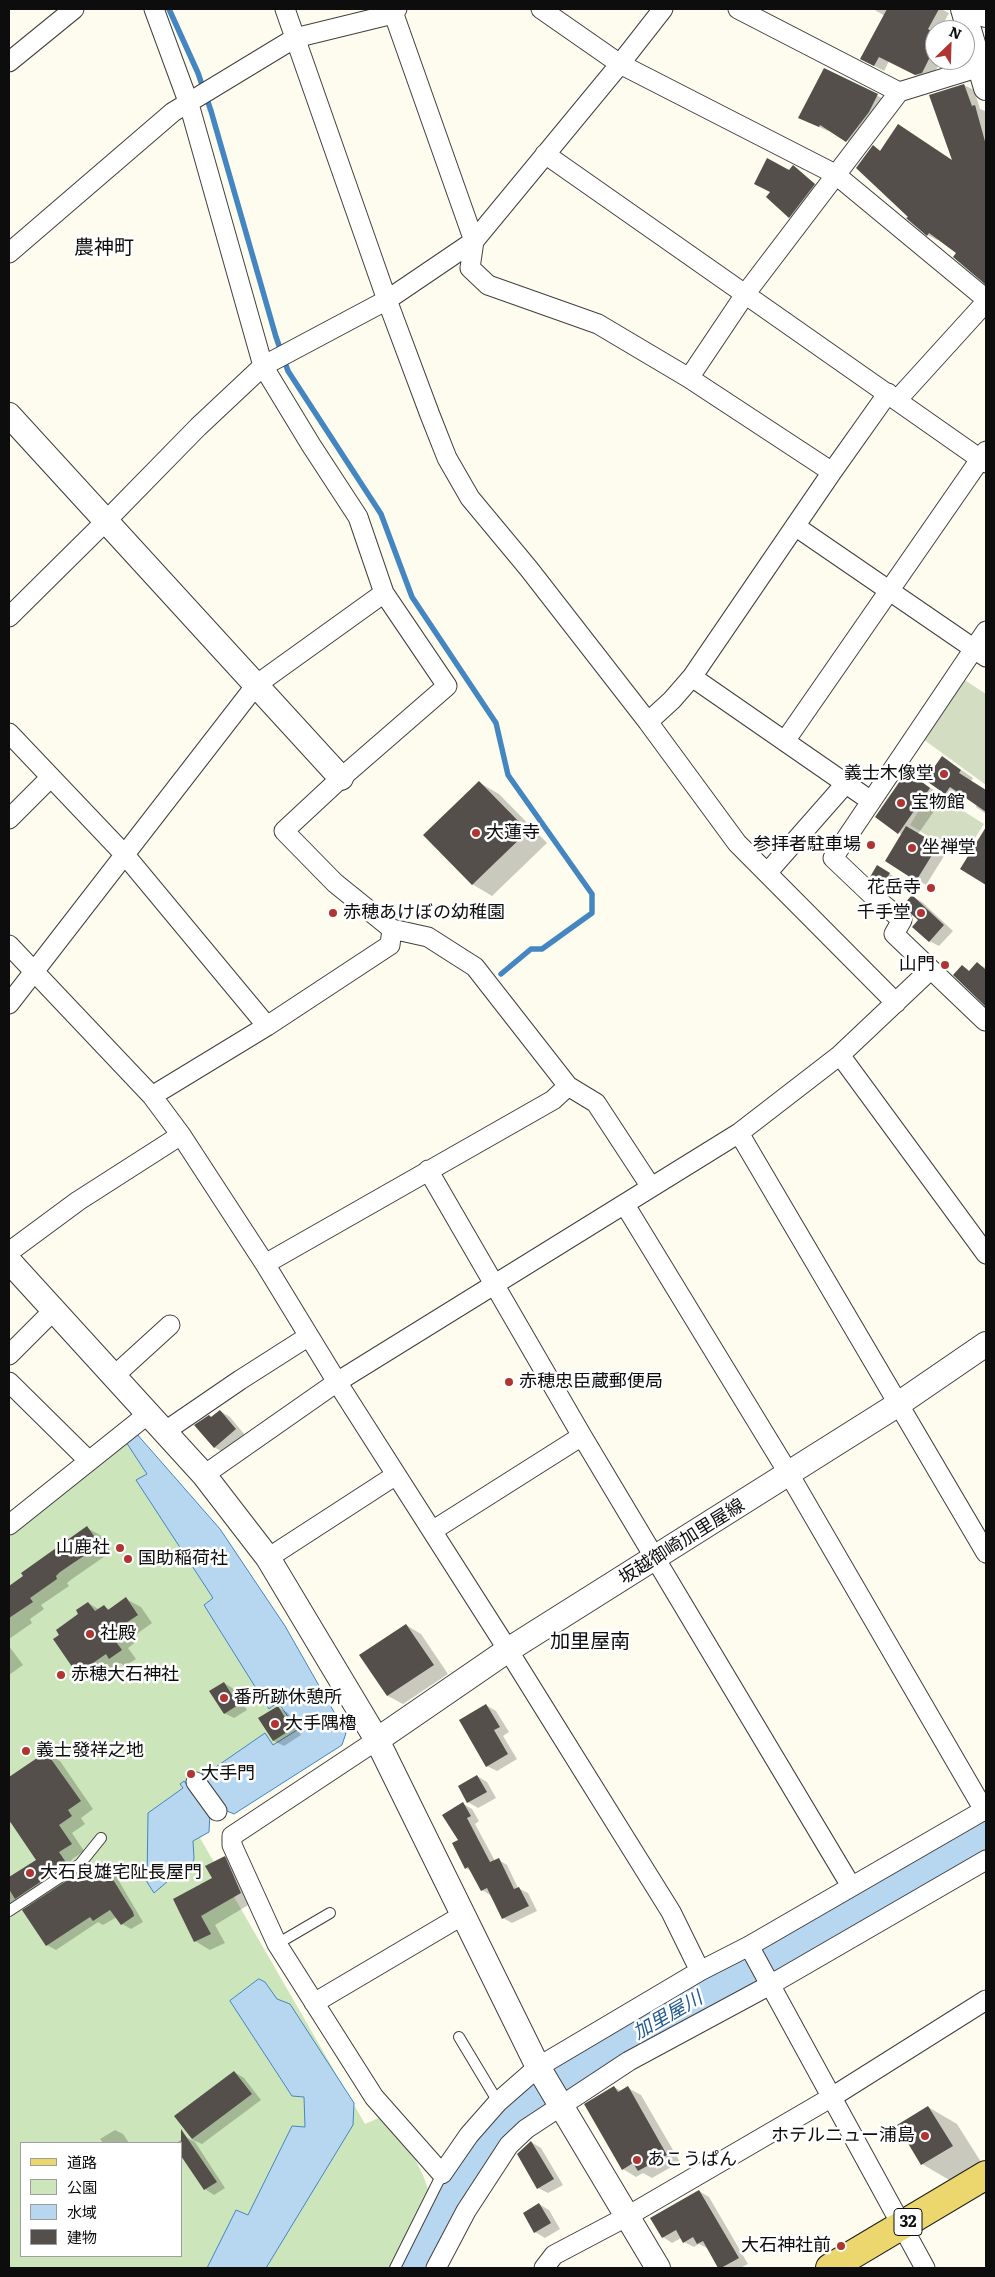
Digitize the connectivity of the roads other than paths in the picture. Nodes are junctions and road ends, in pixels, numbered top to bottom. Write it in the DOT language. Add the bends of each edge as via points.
graph roads {
  1 [pos="74,9"];
  2 [pos="154,9"];
  3 [pos="285,9"];
  4 [pos="540,9"];
  5 [pos="663,9"];
  6 [pos="738,9"];
  7 [pos="963,9"];
  8 [pos="972,9"];
  9 [pos="394,10"];
  10 [pos="986,15"];
  11 [pos="295,38"];
  12 [pos="9,62"];
  13 [pos="620,64"];
  14 [pos="983,78"];
  15 [pos="899,92"];
  16 [pos="189,104"];
  17 [pos="545,154"];
  18 [pos="835,174"];
  19 [pos="474,241"];
  20 [pos="9,253"];
  21 [pos="746,292"];
  22 [pos="386,300"];
  23 [pos="986,301"];
  24 [pos="264,366"];
  25 [pos="690,378"];
  26 [pos="893,397"];
  27 [pos="9,415"];
  28 [pos="984,457"];
  29 [pos="832,472"];
  30 [pos="106,521"];
  31 [pos="795,526"];
  32 [pos="889,592"];
  33 [pos="384,593"];
  34 [pos="9,617"];
  35 [pos="986,631"];
  36 [pos="980,653"];
  37 [pos="692,677"];
  38 [pos="256,685"];
  39 [pos="648,722"];
  40 [pos="9,733"];
  41 [pos="785,741"];
  42 [pos="51,777"];
  43 [pos="341,778"];
  44 [pos="847,782"];
  45 [pos="871,801"];
  46 [pos="9,819"];
  47 [pos="125,855"];
  48 [pos="766,874"];
  49 [pos="392,929"];
  50 [pos="9,946"];
  51 [pos="930,970"];
  52 [pos="34,972"];
  53 [pos="896,1003"];
  54 [pos="9,1004"];
  55 [pos="986,1021"];
  56 [pos="267,1026"];
  57 [pos="840,1055"];
  58 [pos="568,1086"];
  59 [pos="152,1096"];
  60 [pos="739,1133"];
  61 [pos="181,1135"];
  62 [pos="428,1170"];
  63 [pos="651,1186"];
  64 [pos="625,1205"];
  65 [pos="9,1252"];
  66 [pos="986,1254"];
  67 [pos="9,1261"];
  68 [pos="265,1264"];
  69 [pos="495,1286"];
  70 [pos="53,1310"];
  71 [pos="170,1325"];
  72 [pos="309,1336"];
  73 [pos="986,1344"];
  74 [pos="9,1355"];
  75 [pos="114,1376"];
  76 [pos="9,1382"];
  77 [pos="337,1382"];
  78 [pos="897,1405"];
  79 [pos="148,1414"];
  80 [pos="164,1432"];
  81 [pos="582,1436"];
  82 [pos="89,1461"];
  83 [pos="789,1474"];
  84 [pos="396,1475"];
  85 [pos="204,1476"];
  86 [pos="9,1525"];
  87 [pos="432,1531"];
  88 [pos="986,1553"];
  89 [pos="268,1558"];
  90 [pos="656,1558"];
  91 [pos="508,1650"];
  92 [pos="377,1740"];
  93 [pos="196,1782"];
  94 [pos="985,1810"];
  95 [pos="217,1811"];
  96 [pos="100,1838"];
  97 [pos="986,1860"];
  98 [pos="851,1886"];
  99 [pos="9,1911"];
  100 [pos="330,1913"];
  101 [pos="463,1915"];
  102 [pos="277,1944"];
  103 [pos="749,1946"];
  104 [pos="700,1971"];
  105 [pos="770,1985"];
  106 [pos="986,2000"];
  107 [pos="314,2003"];
  108 [pos="459,2037"];
  109 [pos="539,2070"];
  110 [pos="832,2097"];
  111 [pos="498,2102"];
  112 [pos="559,2104"];
  113 [pos="442,2174"];
  114 [pos="986,2175"];
  115 [pos="626,2217"];
  116 [pos="901,2226"];
  117 [pos="395,2268"];
  118 [pos="436,2268"];
  119 [pos="544,2268"];
  120 [pos="658,2268"];
  121 [pos="830,2268"];
  122 [pos="925,2268"];
  1 -- 12 [label="street"];
  2 -- 16 [label="street"];
  3 -- 11 [label="street"];
  4 -- 13 [label="street"];
  5 -- 13 [label="street"];
  6 -- 15 [label="street"];
  7 -- 14 [label="street"];
  8 -- 10 [label="street"];
  9 -- 11 [label="street"];
  9 -- 19 [label="street"];
  11 -- 16 [label="street"];
  11 -- 22 [label="street"];
  13 -- 17 [label="street"];
  13 -- 18 [label="street"];
  14 -- 15 [label="street"];
  15 -- 18 [label="street"];
  16 -- 20 [label="street" via="173,112"];
  16 -- 24 [label="street"];
  17 -- 19 [label="street"];
  17 -- 21 [label="street"];
  18 -- 21 [label="street"];
  18 -- 23 [label="street"];
  19 -- 22 [label="street"];
  19 -- 25 [label="street" via="470,268 488,285 598,324"];
  21 -- 25 [label="street"];
  21 -- 26 [label="street"];
  22 -- 24 [label="street"];
  22 -- 39 [label="street" via="447,458 470,498"];
  23 -- 26 [label="street"];
  24 -- 30 [label="street" via="198,427"];
  24 -- 33 [label="street" via="358,517"];
  25 -- 29 [label="street"];
  26 -- 28 [label="street"];
  26 -- 29 [label="street"];
  27 -- 30 [label="street"];
  28 -- 32 [label="street"];
  29 -- 31 [label="street"];
  30 -- 34 [label="street"];
  30 -- 38 [label="street"];
  31 -- 32 [label="street"];
  31 -- 37 [label="street"];
  32 -- 36 [label="street"];
  32 -- 41 [label="street"];
  33 -- 38 [label="street"];
  33 -- 43 [label="street" via="447,686"];
  35 -- 36 [label="street"];
  36 -- 45 [label="street"];
  37 -- 39 [label="street"];
  37 -- 41 [label="street"];
  38 -- 43 [label="street"];
  38 -- 47 [label="street"];
  39 -- 48 [label="street" via="737,843"];
  40 -- 42 [label="street"];
  41 -- 44 [label="street"];
  42 -- 46 [label="street"];
  42 -- 47 [label="street"];
  43 -- 49 [label="street" via="284,831 335,883"];
  44 -- 45 [label="street"];
  44 -- 48 [label="street"];
  45 -- 51 [label="street" via="833,858 902,920 894,934"];
  47 -- 52 [label="street"];
  47 -- 56 [label="street"];
  48 -- 53 [label="street"];
  49 -- 56 [label="street" via="390,945"];
  49 -- 58 [label="street" via="428,937 475,967"];
  50 -- 52 [label="street"];
  51 -- 53 [label="street"];
  51 -- 55 [label="street"];
  52 -- 54 [label="street"];
  52 -- 59 [label="street"];
  53 -- 57 [label="street"];
  56 -- 59 [label="street"];
  57 -- 60 [label="street"];
  57 -- 66 [label="street"];
  58 -- 62 [label="street" via="553,1100"];
  58 -- 63 [label="street" via="596,1103"];
  59 -- 61 [label="street"];
  60 -- 63 [label="street"];
  60 -- 78 [label="street"];
  61 -- 65 [label="street" via="78,1201"];
  61 -- 68 [label="street"];
  62 -- 68 [label="street"];
  62 -- 69 [label="street"];
  63 -- 64 [label="street"];
  64 -- 69 [label="street"];
  64 -- 83 [label="street"];
  67 -- 70 [label="street"];
  68 -- 72 [label="street"];
  69 -- 77 [label="street"];
  69 -- 81 [label="street"];
  70 -- 74 [label="street"];
  70 -- 75 [label="street"];
  71 -- 75 [label="street"];
  72 -- 77 [label="street"];
  72 -- 80 [label="street"];
  73 -- 78 [label="street, 坂越御崎加里屋線"];
  75 -- 79 [label="street"];
  76 -- 82 [label="street"];
  77 -- 84 [label="street"];
  77 -- 85 [label="street"];
  78 -- 83 [label="street, 坂越御崎加里屋線"];
  78 -- 88 [label="street"];
  79 -- 80 [label="street"];
  79 -- 82 [label="street"];
  80 -- 85 [label="street"];
  81 -- 87 [label="street"];
  81 -- 90 [label="street"];
  82 -- 86 [label="street"];
  83 -- 90 [label="street, 坂越御崎加里屋線"];
  83 -- 94 [label="street"];
  84 -- 87 [label="street"];
  84 -- 89 [label="street"];
  85 -- 89 [label="street"];
  87 -- 91 [label="street"];
  89 -- 92 [label="street"];
  90 -- 91 [label="street, 坂越御崎加里屋線"];
  90 -- 98 [label="street"];
  91 -- 92 [label="street, 坂越御崎加里屋線"];
  91 -- 104 [label="street" via="671,1912"];
  92 -- 101 [label="street"];
  92 -- 102 [label="street" via="232,1836 232,1845"];
  93 -- 95 [label="street"];
  94 -- 98 [label="street"];
  96 -- 99 [label="lane" via="80,1864"];
  97 -- 105 [label="street"];
  98 -- 103 [label="street"];
  100 -- 102 [label="lane"];
  101 -- 107 [label="street"];
  101 -- 109 [label="street"];
  102 -- 107 [label="street"];
  103 -- 104 [label="street"];
  103 -- 105 [label="street"];
  104 -- 109 [label="street"];
  105 -- 110 [label="street"];
  105 -- 112 [label="street" via="629,2061"];
  106 -- 110 [label="street"];
  107 -- 113 [label="street" via="374,2097"];
  108 -- 111 [label="lane"];
  109 -- 111 [label="street"];
  109 -- 112 [label="street"];
  110 -- 115 [label="street"];
  110 -- 116 [label="street"];
  111 -- 113 [label="street"];
  112 -- 115 [label="street"];
  112 -- 118 [label="street" via="508,2145 466,2211"];
  113 -- 117 [label="lane"];
  114 -- 116 [label="main road, 32"];
  115 -- 119 [label="street" via="554,2256"];
  115 -- 120 [label="street"];
  116 -- 121 [label="main road, 32"];
  116 -- 122 [label="street"];
}
